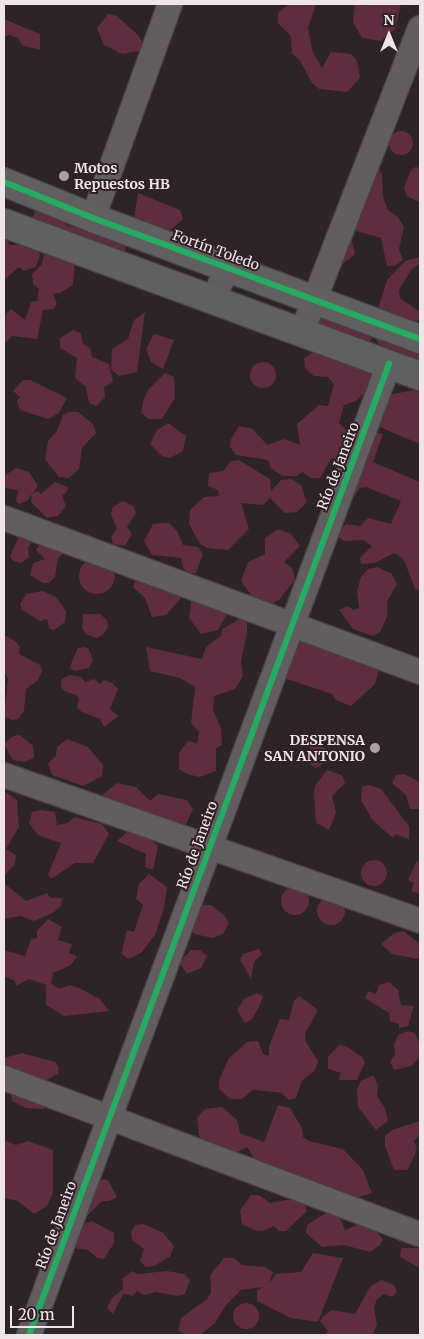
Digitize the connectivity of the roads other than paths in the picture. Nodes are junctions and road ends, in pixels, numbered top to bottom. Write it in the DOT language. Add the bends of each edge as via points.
graph roads {
  1 [pos="170,4"];
  2 [pos="420,28"];
  3 [pos="4,182"];
  4 [pos="93,218"];
  5 [pos="4,223"];
  6 [pos="228,267"];
  7 [pos="313,298"];
  8 [pos="213,300"];
  9 [pos="302,332"];
  10 [pos="420,339"];
  11 [pos="390,364"];
  12 [pos="420,376"];
  13 [pos="4,518"];
  14 [pos="292,626"];
  15 [pos="420,672"];
  16 [pos="4,775"];
  17 [pos="209,848"];
  18 [pos="420,921"];
  19 [pos="4,1078"];
  20 [pos="108,1118"];
  21 [pos="420,1234"];
  22 [pos="29,1335"];
  1 -- 4 [label="street"];
  2 -- 7 [label="street"];
  3 -- 4 [label="street, Fortín Toledo"];
  4 -- 6 [label="street, Fortín Toledo"];
  5 -- 8 [label="street"];
  6 -- 7 [label="street, Fortín Toledo"];
  6 -- 8 [label="street"];
  7 -- 9 [label="street"];
  7 -- 10 [label="street, Fortín Toledo"];
  8 -- 9 [label="street"];
  9 -- 11 [label="street"];
  11 -- 12 [label="street"];
  11 -- 14 [label="street, Río de Janeiro"];
  13 -- 14 [label="street"];
  14 -- 15 [label="street"];
  14 -- 17 [label="street, Río de Janeiro"];
  16 -- 17 [label="street"];
  17 -- 18 [label="street"];
  17 -- 20 [label="street, Río de Janeiro"];
  19 -- 20 [label="street"];
  20 -- 21 [label="street"];
  20 -- 22 [label="street, Río de Janeiro"];
}
